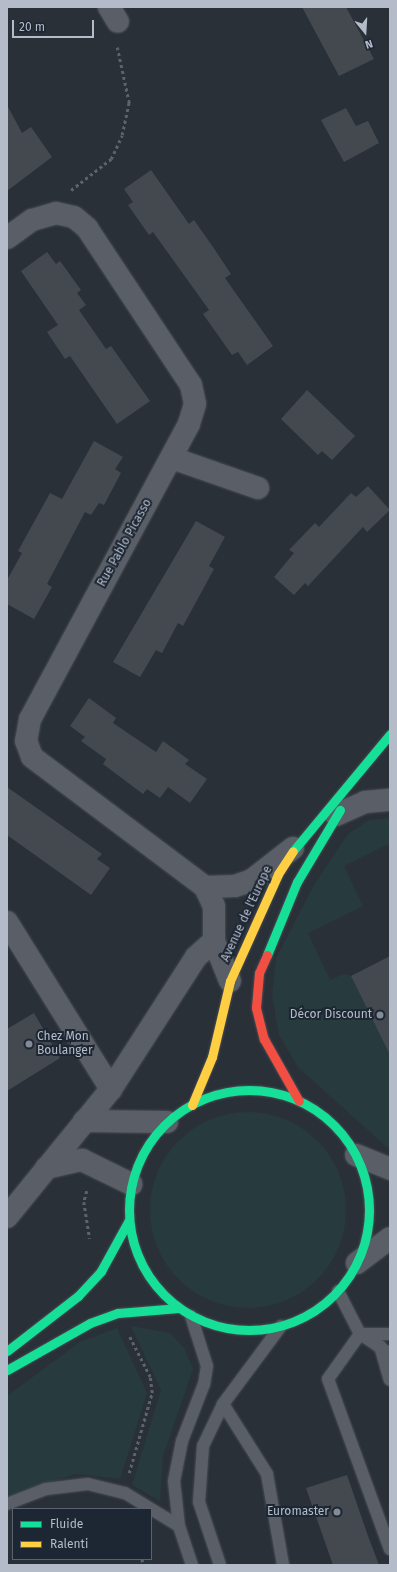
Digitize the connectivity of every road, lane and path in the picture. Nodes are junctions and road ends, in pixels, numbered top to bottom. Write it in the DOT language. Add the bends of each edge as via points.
graph roads {
  1 [pos="113,15"];
  2 [pos="69,192"];
  3 [pos="7,238"];
  4 [pos="172,458"];
  5 [pos="258,488"];
  6 [pos="390,734"];
  7 [pos="371,758"];
  8 [pos="390,800"];
  9 [pos="336,816"];
  10 [pos="297,844"];
  11 [pos="205,887"];
  12 [pos="7,922"];
  13 [pos="214,941"];
  14 [pos="230,981"];
  15 [pos="110,1089"];
  16 [pos="299,1101"];
  17 [pos="192,1105"];
  18 [pos="84,1121"];
  19 [pos="167,1122"];
  20 [pos="356,1155"];
  21 [pos="46,1168"];
  22 [pos="390,1169"];
  23 [pos="132,1184"];
  24 [pos="88,1188"];
  25 [pos="7,1217"];
  26 [pos="129,1220"];
  27 [pos="390,1238"];
  28 [pos="91,1241"];
  29 [pos="357,1263"];
  30 [pos="338,1291"];
  31 [pos="179,1308"];
  32 [pos="191,1316"];
  33 [pos="281,1326"];
  34 [pos="127,1332"];
  35 [pos="360,1334"];
  36 [pos="390,1334"];
  37 [pos="380,1346"];
  38 [pos="7,1351"];
  39 [pos="390,1354"];
  40 [pos="7,1370"];
  41 [pos="390,1380"];
  42 [pos="223,1404"];
  43 [pos="126,1481"];
  44 [pos="7,1504"];
  45 [pos="150,1508"];
  46 [pos="152,1510"];
  47 [pos="179,1526"];
  48 [pos="390,1549"];
  49 [pos="192,1565"];
  50 [pos="220,1565"];
  51 [pos="283,1565"];
  1 -- 2 [label="path" via="113,35 124,70 129,103 122,136 111,159"];
  3 -- 4 [label="street, Rue Pablo Picasso" via="32,220 56,213 74,217 87,228 191,385 195,404"];
  4 -- 5 [label="street"];
  4 -- 11 [label="street, Rue Pablo Picasso" via="30,718 26,741 32,757"];
  6 -- 7 [label="main road, Avenue de l'Europe"];
  7 -- 9 [label="main road, Avenue de l'Europe"];
  7 -- 10 [label="main road, Avenue de l'Europe"];
  8 -- 9 [label="street" via="365,802"];
  9 -- 16 [label="main road, Avenue de l'Europe" via="297,882 259,973 256,1008 264,1039"];
  10 -- 11 [label="street" via="252,880 235,886"];
  10 -- 14 [label="main road, Avenue de l'Europe" via="253,924"];
  11 -- 13 [label="street" via="214,906 217,923"];
  12 -- 15 [label="street"];
  13 -- 14 [label="street"];
  13 -- 15 [label="street" via="196,957"];
  14 -- 17 [label="main road, Avenue de l'Europe" via="212,1057"];
  15 -- 18 [label="street"];
  16 -- 17 [label="main road" via="273,1092 245,1090 218,1094"];
  16 -- 20 [label="main road" via="322,1115 341,1133"];
  17 -- 19 [label="main road"];
  18 -- 19 [label="street"];
  18 -- 21 [label="street"];
  19 -- 23 [label="main road" via="144,1151"];
  20 -- 22 [label="street"];
  20 -- 29 [label="main road" via="368,1191 368,1228"];
  21 -- 23 [label="street" via="82,1160"];
  21 -- 25 [label="street"];
  23 -- 26 [label="main road"];
  24 -- 28 [label="path" via="84,1202"];
  26 -- 31 [label="main road" via="144,1269 159,1291"];
  26 -- 38 [label="main road" via="101,1271 78,1296"];
  27 -- 29 [label="street"];
  29 -- 30 [label="main road"];
  30 -- 33 [label="main road" via="312,1313"];
  30 -- 35 [label="lane"];
  31 -- 32 [label="main road"];
  31 -- 40 [label="main road" via="118,1313 90,1323"];
  32 -- 33 [label="main road" via="228,1328 250,1330"];
  32 -- 47 [label="lane" via="207,1366 204,1384 182,1441 174,1481"];
  33 -- 42 [label="lane"];
  34 -- 43 [label="path" via="150,1377 152,1393"];
  35 -- 36 [label="lane"];
  35 -- 37 [label="lane"];
  35 -- 48 [label="lane" via="328,1379"];
  37 -- 39 [label="lane"];
  37 -- 41 [label="lane"];
  42 -- 50 [label="lane" via="203,1446 198,1483 203,1520"];
  42 -- 51 [label="lane" via="267,1474"];
  44 -- 45 [label="lane" via="46,1489 88,1484 125,1493"];
  46 -- 47 [label="lane"];
  47 -- 49 [label="lane"];
}
